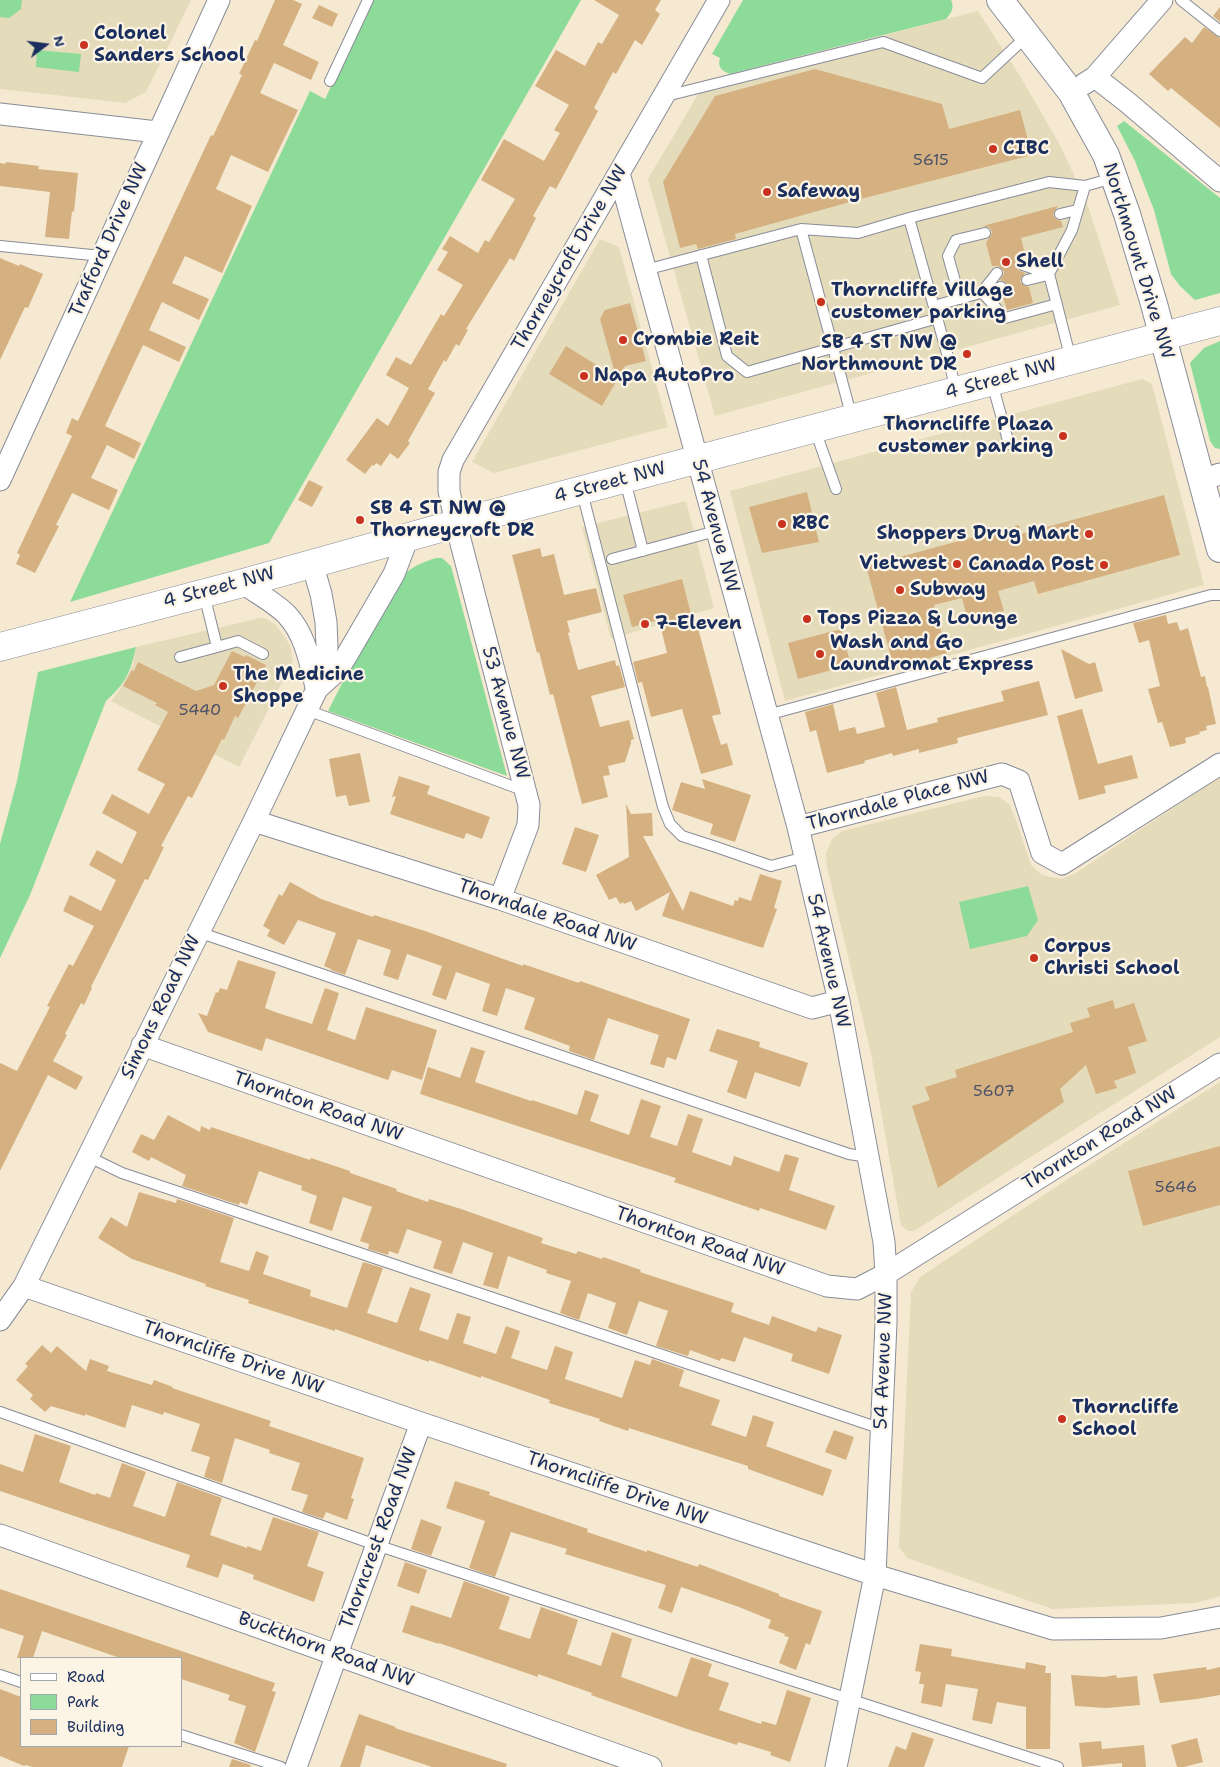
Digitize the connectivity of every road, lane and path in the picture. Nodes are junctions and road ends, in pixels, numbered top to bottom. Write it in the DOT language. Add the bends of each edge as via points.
graph roads {
  1 [pos="219,0"];
  2 [pos="368,0"];
  3 [pos="719,0"];
  4 [pos="1000,0"];
  5 [pos="1162,0"];
  6 [pos="1181,0"];
  7 [pos="1220,31"];
  8 [pos="1028,36"];
  9 [pos="1095,77"];
  10 [pos="330,81"];
  11 [pos="1071,92"];
  12 [pos="663,96"];
  13 [pos="0,114"];
  14 [pos="157,132"];
  15 [pos="619,173"];
  16 [pos="1114,177"];
  17 [pos="1220,181"];
  18 [pos="1085,186"];
  19 [pos="1077,210"];
  20 [pos="1060,214"];
  21 [pos="909,218"];
  22 [pos="801,229"];
  23 [pos="985,233"];
  24 [pos="0,246"];
  25 [pos="701,255"];
  26 [pos="102,256"];
  27 [pos="1023,265"];
  28 [pos="646,270"];
  29 [pos="997,273"];
  30 [pos="1049,274"];
  31 [pos="1027,280"];
  32 [pos="1001,287"];
  33 [pos="982,292"];
  34 [pos="960,299"];
  35 [pos="1057,304"];
  36 [pos="934,306"];
  37 [pos="938,318"];
  38 [pos="1220,321"];
  39 [pos="1163,337"];
  40 [pos="835,349"];
  41 [pos="1071,361"];
  42 [pos="992,382"];
  43 [pos="956,391"];
  44 [pos="852,419"];
  45 [pos="815,430"];
  46 [pos="1009,444"];
  47 [pos="697,460"];
  48 [pos="1211,477"];
  49 [pos="0,480"];
  50 [pos="625,480"];
  51 [pos="836,489"];
  52 [pos="581,491"];
  53 [pos="456,524"];
  54 [pos="716,531"];
  55 [pos="408,537"];
  56 [pos="1220,548"];
  57 [pos="643,551"];
  58 [pos="612,559"];
  59 [pos="312,564"];
  60 [pos="242,583"];
  61 [pos="204,593"];
  62 [pos="1220,595"];
  63 [pos="0,647"];
  64 [pos="217,647"];
  65 [pos="263,654"];
  66 [pos="180,657"];
  67 [pos="317,689"];
  68 [pos="307,710"];
  69 [pos="767,715"];
  70 [pos="1220,764"];
  71 [pos="526,792"];
  72 [pos="254,821"];
  73 [pos="798,827"];
  74 [pos="805,857"];
  75 [pos="500,899"];
  76 [pos="198,932"];
  77 [pos="839,1001"];
  78 [pos="142,1045"];
  79 [pos="1220,1064"];
  80 [pos="87,1156"];
  81 [pos="868,1157"];
  82 [pos="886,1274"];
  83 [pos="24,1286"];
  84 [pos="0,1320"];
  85 [pos="0,1412"];
  86 [pos="421,1423"];
  87 [pos="882,1429"];
  88 [pos="0,1535"];
  89 [pos="376,1545"];
  90 [pos="875,1575"];
  91 [pos="1220,1617"];
  92 [pos="336,1654"];
  93 [pos="0,1675"];
  94 [pos="20,1682"];
  95 [pos="849,1699"];
  96 [pos="182,1734"];
  97 [pos="281,1767"];
  98 [pos="296,1767"];
  99 [pos="651,1767"];
  100 [pos="836,1767"];
  101 [pos="1058,1767"];
  1 -- 14 [label="street, Trafford Drive NW"];
  2 -- 10 [label="lane"];
  3 -- 12 [label="street, Thorneycroft Drive NW"];
  4 -- 8 [label="street, Northmount Drive NW"];
  5 -- 9 [label="street"];
  6 -- 7 [label="lane"];
  8 -- 11 [label="street, Northmount Drive NW"];
  8 -- 12 [label="lane" via="982,78 883,42"];
  9 -- 11 [label="street"];
  9 -- 17 [label="street"];
  11 -- 16 [label="street, Northmount Drive NW" via="1106,155"];
  12 -- 15 [label="street, Thorneycroft Drive NW"];
  13 -- 14 [label="street"];
  14 -- 26 [label="street, Trafford Drive NW"];
  15 -- 28 [label="street, 54 Avenue NW"];
  15 -- 53 [label="street, Thorneycroft Drive NW" via="454,460 449,472 449,491"];
  16 -- 18 [label="lane"];
  16 -- 39 [label="street, Northmount Drive NW"];
  18 -- 19 [label="lane"];
  18 -- 21 [label="lane" via="1049,182"];
  19 -- 20 [label="lane"];
  19 -- 30 [label="lane" via="1072,230"];
  21 -- 22 [label="lane" via="858,233"];
  21 -- 36 [label="lane"];
  22 -- 25 [label="lane"];
  22 -- 40 [label="lane"];
  23 -- 34 [label="lane" via="956,240 948,256"];
  24 -- 26 [label="lane"];
  25 -- 28 [label="lane"];
  25 -- 40 [label="lane" via="727,356 747,372"];
  26 -- 49 [label="street, Trafford Drive NW"];
  27 -- 30 [label="lane"];
  28 -- 47 [label="street, 54 Avenue NW"];
  29 -- 33 [label="lane"];
  30 -- 31 [label="lane"];
  30 -- 35 [label="lane"];
  32 -- 33 [label="lane"];
  33 -- 34 [label="lane"];
  33 -- 35 [label="lane" via="1005,318"];
  34 -- 36 [label="lane"];
  35 -- 41 [label="lane"];
  36 -- 37 [label="lane"];
  37 -- 40 [label="lane"];
  37 -- 43 [label="lane"];
  38 -- 39 [label="main road, 4 Street NW"];
  39 -- 41 [label="main road, 4 Street NW"];
  39 -- 48 [label="street, Northmount Drive NW"];
  40 -- 44 [label="lane"];
  41 -- 42 [label="main road, 4 Street NW"];
  42 -- 43 [label="main road, 4 Street NW"];
  42 -- 46 [label="lane"];
  43 -- 44 [label="main road, 4 Street NW"];
  44 -- 45 [label="main road, 4 Street NW"];
  45 -- 47 [label="main road, 4 Street NW"];
  45 -- 51 [label="lane"];
  47 -- 50 [label="main road, 4 Street NW"];
  47 -- 54 [label="street, 54 Avenue NW"];
  48 -- 56 [label="street, Northmount Drive NW"];
  50 -- 52 [label="main road, 4 Street NW"];
  50 -- 57 [label="lane"];
  52 -- 53 [label="main road, 4 Street NW"];
  52 -- 74 [label="lane" via="670,824 682,836 772,866"];
  53 -- 55 [label="main road, 4 Street NW"];
  53 -- 71 [label="street, 53 Avenue NW"];
  54 -- 57 [label="lane"];
  54 -- 69 [label="street, 54 Avenue NW"];
  55 -- 59 [label="main road, 4 Street NW"];
  55 -- 67 [label="street, Simons Road NW" via="394,574 347,656 337,671"];
  57 -- 58 [label="lane"];
  59 -- 60 [label="main road, 4 Street NW"];
  59 -- 67 [label="street, Simons Road NW" via="326,622 327,647"];
  60 -- 61 [label="main road, 4 Street NW"];
  60 -- 67 [label="street" via="292,622 308,653"];
  61 -- 63 [label="main road, 4 Street NW"];
  61 -- 64 [label="lane"];
  62 -- 69 [label="lane"];
  64 -- 65 [label="lane" via="238,641"];
  64 -- 66 [label="lane"];
  67 -- 68 [label="street, Simons Road NW"];
  68 -- 71 [label="lane"];
  68 -- 72 [label="street, Simons Road NW"];
  69 -- 73 [label="street, 54 Avenue NW"];
  70 -- 73 [label="street, Thorndale Place NW" via="1062,864 1042,853 1019,781 1002,774"];
  71 -- 75 [label="street, 53 Avenue NW" via="528,825"];
  72 -- 75 [label="street, Thorndale Road NW"];
  72 -- 76 [label="street, Simons Road NW"];
  73 -- 74 [label="street, 54 Avenue NW"];
  74 -- 77 [label="street, 54 Avenue NW"];
  75 -- 77 [label="street, Thorndale Road NW" via="812,1008"];
  76 -- 78 [label="street, Simons Road NW"];
  76 -- 81 [label="lane" via="850,1154"];
  77 -- 81 [label="street, 54 Avenue NW"];
  78 -- 80 [label="street, Simons Road NW"];
  78 -- 82 [label="street, Thornton Road NW" via="827,1286 857,1289"];
  79 -- 82 [label="street, Thornton Road NW"];
  80 -- 83 [label="street, Simons Road NW"];
  80 -- 87 [label="lane" via="132,1177"];
  81 -- 82 [label="street, 54 Avenue NW" via="884,1242"];
  82 -- 87 [label="street, 54 Avenue NW"];
  83 -- 84 [label="street, Simons Road NW"];
  83 -- 86 [label="street, Thorncliffe Drive NW"];
  85 -- 89 [label="lane"];
  86 -- 89 [label="street, Thorncrest Road NW"];
  86 -- 90 [label="street, Thorncliffe Drive NW"];
  87 -- 90 [label="street, 54 Avenue NW"];
  88 -- 92 [label="street, Buckthorn Road NW"];
  89 -- 92 [label="street, Thorncrest Road NW"];
  89 -- 95 [label="lane"];
  90 -- 91 [label="street, Thorncliffe Drive NW" via="1053,1629 1160,1628"];
  90 -- 95 [label="street, 54 Avenue NW"];
  92 -- 98 [label="street, Thorncrest Road NW"];
  92 -- 99 [label="street, Buckthorn Road NW"];
  93 -- 94 [label="lane"];
  95 -- 100 [label="street, 54 Avenue NW"];
  95 -- 101 [label="lane"];
  96 -- 97 [label="lane"];
}
